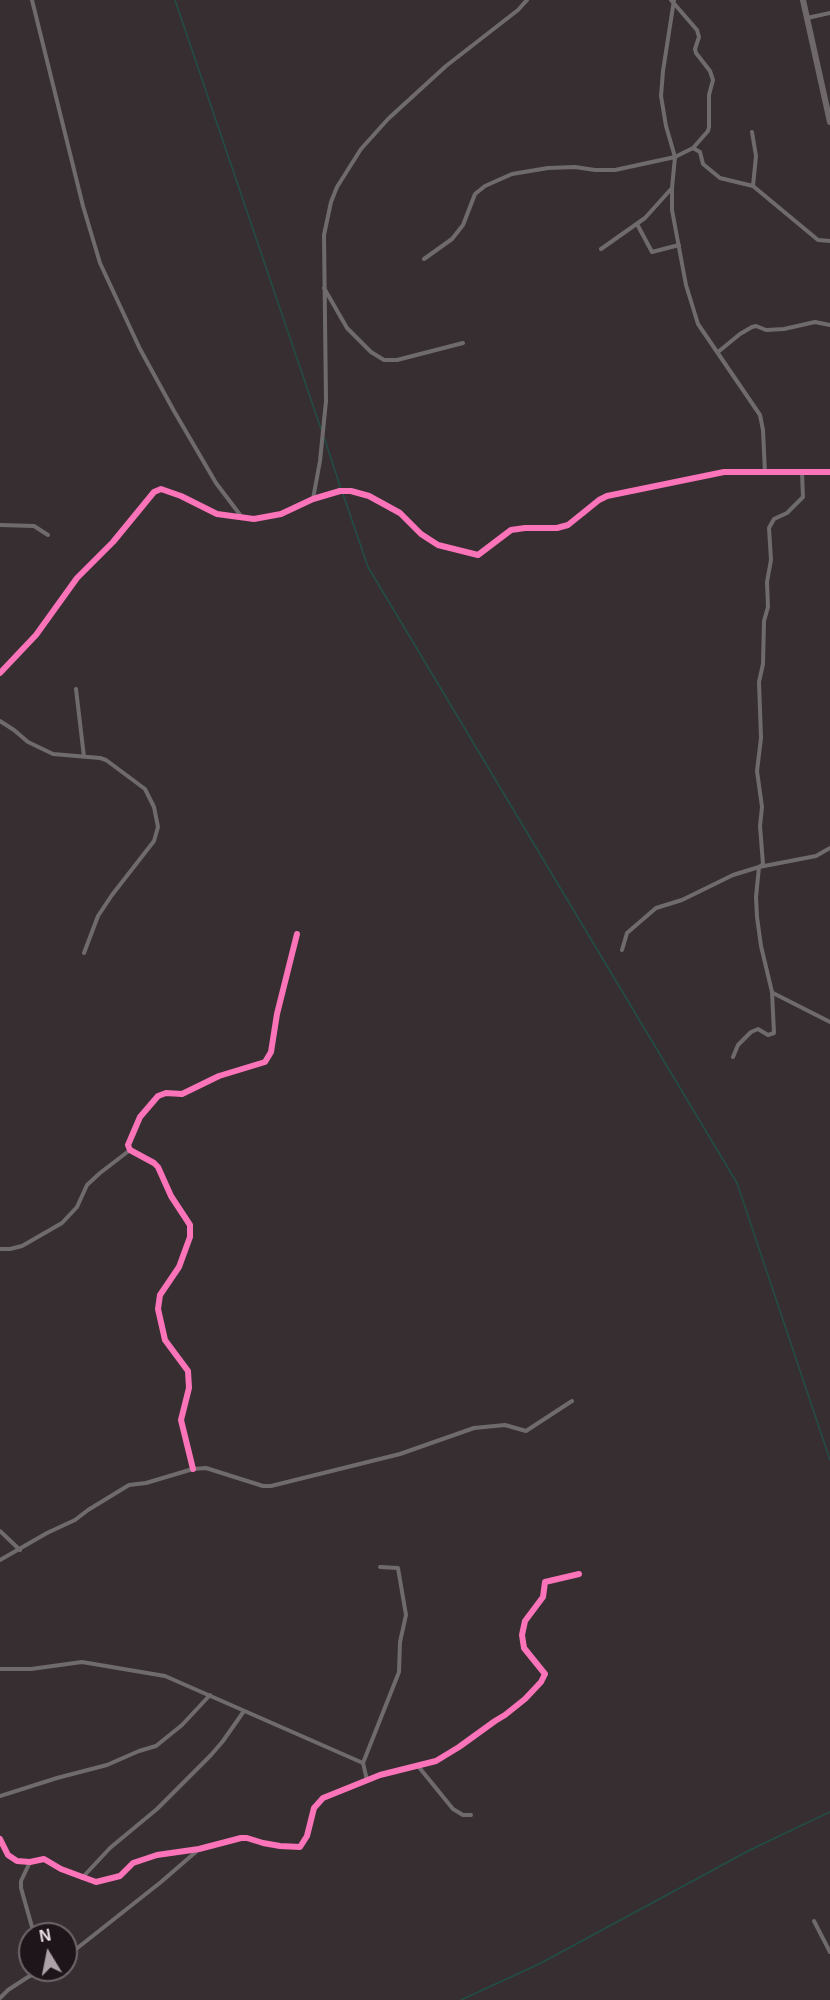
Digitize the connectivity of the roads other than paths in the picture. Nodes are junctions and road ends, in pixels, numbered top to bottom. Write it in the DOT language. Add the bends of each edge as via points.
graph roads {
  1 [pos="32,0"];
  2 [pos="527,0"];
  3 [pos="803,0"];
  4 [pos="673,1"];
  5 [pos="830,13"];
  6 [pos="807,18"];
  7 [pos="830,122"];
  8 [pos="752,132"];
  9 [pos="693,148"];
  10 [pos="675,157"];
  11 [pos="753,186"];
  12 [pos="672,188"];
  13 [pos="637,224"];
  14 [pos="830,241"];
  15 [pos="679,245"];
  16 [pos="601,249"];
  17 [pos="424,259"];
  18 [pos="323,288"];
  19 [pos="830,325"];
  20 [pos="463,343"];
  21 [pos="718,352"];
  22 [pos="830,472"];
  23 [pos="765,473"];
  24 [pos="802,473"];
  25 [pos="313,499"];
  26 [pos="242,517"];
  27 [pos="0,525"];
  28 [pos="48,535"];
  29 [pos="0,673"];
  30 [pos="76,689"];
  31 [pos="0,721"];
  32 [pos="84,757"];
  33 [pos="830,848"];
  34 [pos="759,867"];
  35 [pos="297,934"];
  36 [pos="622,950"];
  37 [pos="84,953"];
  38 [pos="772,992"];
  39 [pos="830,1022"];
  40 [pos="733,1057"];
  41 [pos="130,1150"];
  42 [pos="0,1249"];
  43 [pos="572,1401"];
  44 [pos="193,1469"];
  45 [pos="0,1531"];
  46 [pos="20,1550"];
  47 [pos="0,1560"];
  48 [pos="380,1567"];
  49 [pos="579,1574"];
  50 [pos="0,1669"];
  51 [pos="210,1695"];
  52 [pos="244,1711"];
  53 [pos="363,1764"];
  54 [pos="418,1766"];
  55 [pos="367,1780"];
  56 [pos="0,1796"];
  57 [pos="471,1815"];
  58 [pos="0,1839"];
  59 [pos="199,1849"];
  60 [pos="5,1851"];
  61 [pos="0,1855"];
  62 [pos="30,1862"];
  63 [pos="82,1878"];
  64 [pos="814,1921"];
  65 [pos="31,1922"];
  66 [pos="78,1948"];
  67 [pos="830,1952"];
  68 [pos="22,1982"];
  69 [pos="0,1998"];
  1 -- 26 [label="street" via="100,262 174,411 216,483"];
  2 -- 18 [label="street" via="438,73 361,149 337,187 328,213 323,242"];
  3 -- 6 [label="highway"];
  4 -- 9 [label="street" via="698,30 696,54 713,80 709,95 710,127"];
  4 -- 10 [label="street" via="661,96"];
  5 -- 6 [label="street"];
  6 -- 7 [label="highway"];
  8 -- 11 [label="street" via="756,156"];
  9 -- 10 [label="street"];
  9 -- 11 [label="street" via="703,164 720,178"];
  10 -- 12 [label="street"];
  10 -- 17 [label="street" via="615,170 548,168 512,174 475,194 463,225 452,239"];
  11 -- 14 [label="street" via="818,240"];
  12 -- 13 [label="street"];
  12 -- 15 [label="street"];
  13 -- 15 [label="street" via="652,252"];
  13 -- 16 [label="street"];
  15 -- 21 [label="street" via="692,310"];
  18 -- 20 [label="street" via="347,328 384,360"];
  18 -- 25 [label="street" via="326,401"];
  19 -- 21 [label="street" via="815,322 772,330 752,327"];
  21 -- 23 [label="street" via="760,415"];
  22 -- 24 [label="street"];
  23 -- 24 [label="street"];
  23 -- 25 [label="street" via="724,472 607,496 568,525 511,530 478,555 438,545 400,513 362,493 344,490"];
  24 -- 34 [label="street" via="803,497 787,513 774,519 769,528 768,607 759,682 761,738 757,771 763,843 763,864"];
  25 -- 26 [label="street" via="281,514"];
  26 -- 29 [label="street" via="217,514 166,490 157,490 77,578 36,635"];
  27 -- 28 [label="street" via="34,525"];
  30 -- 32 [label="street"];
  31 -- 32 [label="street" via="28,742 53,754"];
  32 -- 37 [label="street" via="106,760 145,789 158,827 154,841 98,916"];
  33 -- 34 [label="street" via="816,856"];
  34 -- 36 [label="street" via="652,910 627,933"];
  34 -- 38 [label="street" via="757,917"];
  35 -- 41 [label="street" via="266,1062 219,1076 182,1094 158,1096 140,1117 128,1145"];
  38 -- 39 [label="street"];
  38 -- 40 [label="street" via="774,1033 772,1036 758,1029 751,1032"];
  41 -- 42 [label="street" via="87,1185 77,1207 62,1223 22,1246"];
  41 -- 44 [label="street" via="158,1167 190,1225 190,1237 179,1267 160,1295 158,1309 165,1340 188,1371 189,1388 181,1420"];
  43 -- 44 [label="street" via="526,1431 505,1425 474,1428 400,1454 271,1486 206,1468"];
  44 -- 46 [label="street" via="129,1485"];
  45 -- 46 [label="street"];
  46 -- 47 [label="street"];
  48 -- 53 [label="street" via="398,1568 406,1620 398,1674"];
  49 -- 54 [label="street" via="545,1581 543,1597 525,1622 524,1648 544,1671 541,1682 505,1715 459,1747 436,1761"];
  50 -- 51 [label="street" via="82,1662 165,1676"];
  51 -- 52 [label="street"];
  51 -- 56 [label="street" via="156,1746 107,1765"];
  52 -- 53 [label="street"];
  52 -- 63 [label="street" via="211,1755"];
  53 -- 55 [label="street"];
  54 -- 55 [label="street"];
  54 -- 57 [label="street" via="453,1809"];
  55 -- 59 [label="street" via="318,1802 300,1847 247,1838"];
  58 -- 60 [label="street"];
  59 -- 63 [label="street" via="138,1861 117,1877 96,1882"];
  59 -- 66 [label="street"];
  60 -- 61 [label="street"];
  60 -- 62 [label="street" via="17,1861"];
  62 -- 63 [label="street" via="47,1859"];
  62 -- 65 [label="street" via="21,1887"];
  64 -- 67 [label="street"];
  68 -- 69 [label="street"];
}
